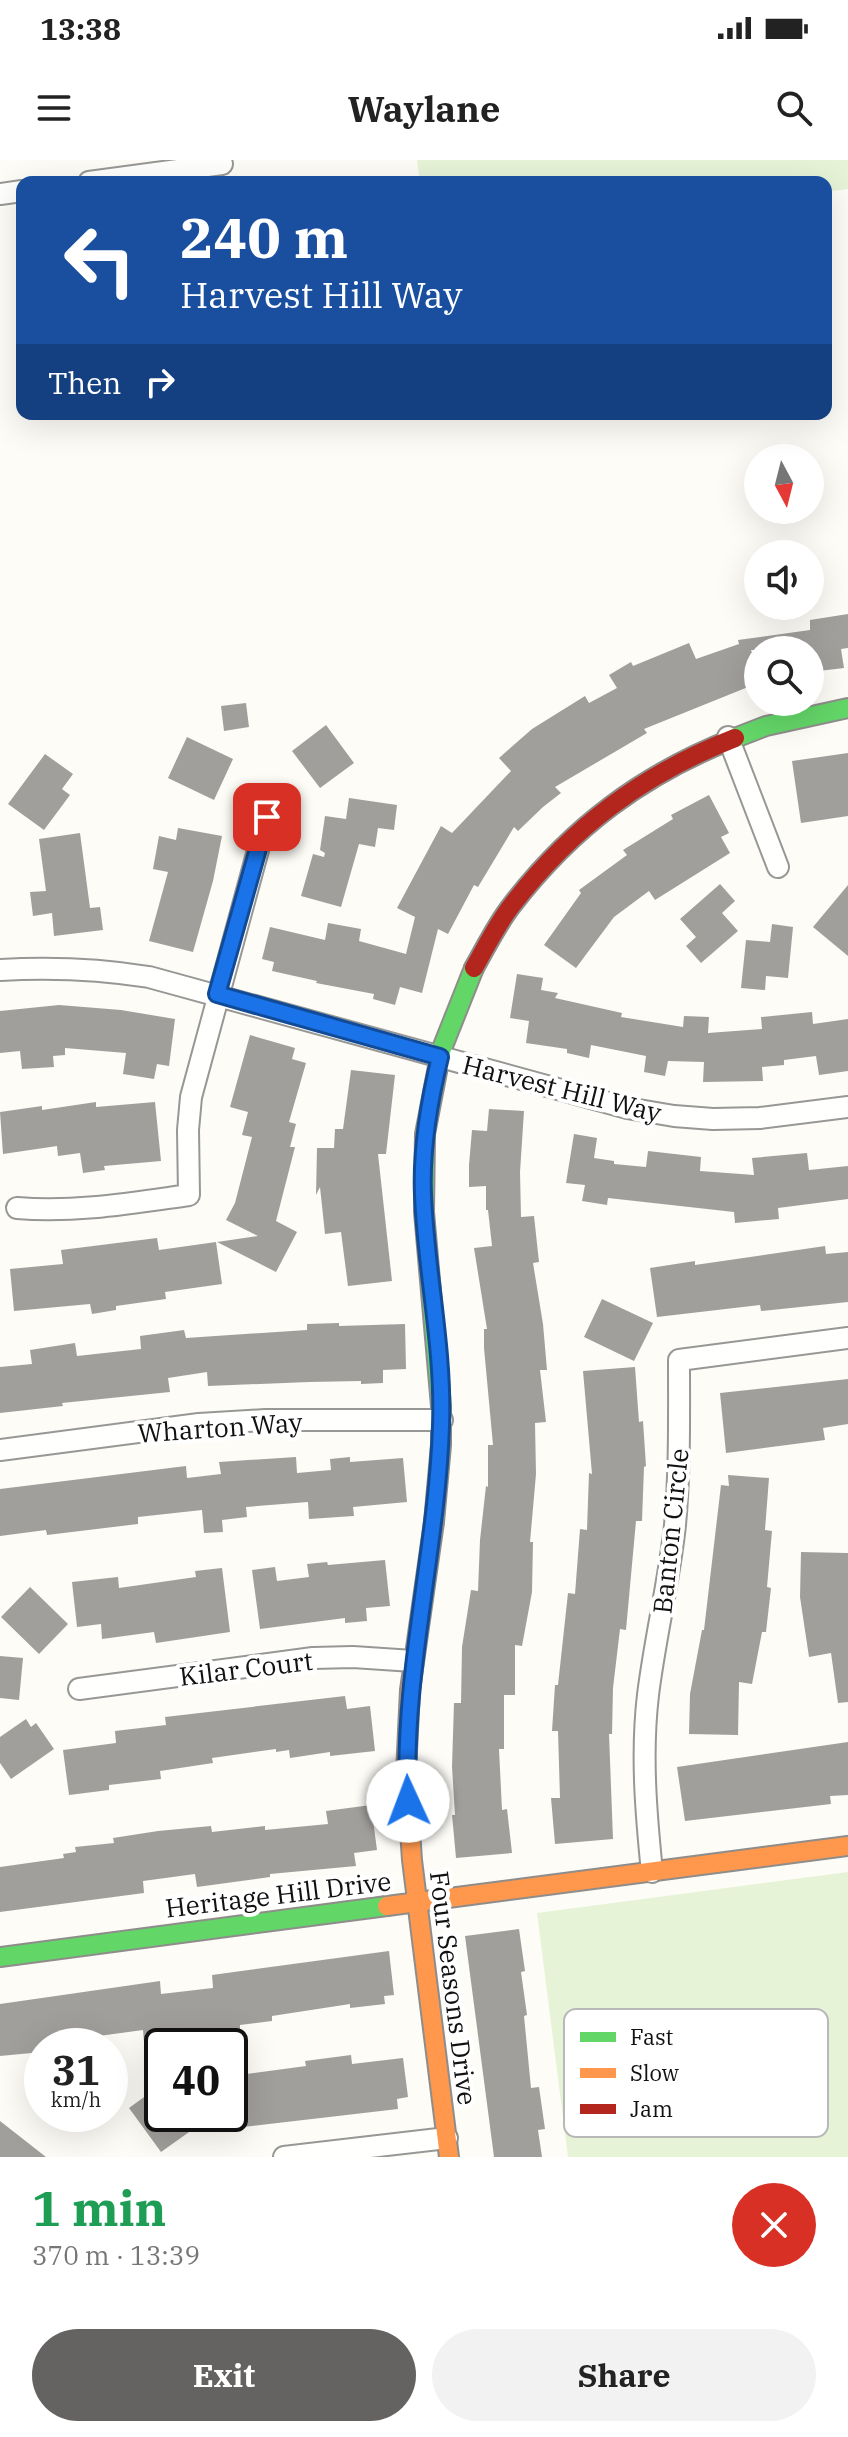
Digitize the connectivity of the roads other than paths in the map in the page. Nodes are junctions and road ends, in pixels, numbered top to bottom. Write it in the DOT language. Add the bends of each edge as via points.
graph roads {
  1 [pos="222,164"];
  2 [pos="133,176"];
  3 [pos="848,708"];
  4 [pos="728,737"];
  5 [pos="267,817"];
  6 [pos="778,867"];
  7 [pos="0,970"];
  8 [pos="217,994"];
  9 [pos="440,1057"];
  10 [pos="848,1107"];
  11 [pos="17,1208"];
  12 [pos="848,1338"];
  13 [pos="442,1420"];
  14 [pos="0,1450"];
  15 [pos="413,1661"];
  16 [pos="79,1689"];
  17 [pos="848,1846"];
  18 [pos="652,1872"];
  19 [pos="417,1902"];
  20 [pos="0,1957"];
  21 [pos="448,2148"];
  22 [pos="284,2157"];
  1 -- 2 [label="street"];
  3 -- 4 [label="street, Four Seasons Drive"];
  4 -- 6 [label="street"];
  4 -- 9 [label="street, Four Seasons Drive" via="651,775 548,859 493,932 466,983"];
  5 -- 8 [label="street"];
  7 -- 8 [label="street, Harvest Hill Way" via="100,969"];
  8 -- 9 [label="street, Harvest Hill Way"];
  8 -- 11 [label="street" via="191,1097 189,1195 83,1209"];
  9 -- 10 [label="street, Harvest Hill Way" via="674,1116 760,1118"];
  9 -- 13 [label="street, Four Seasons Drive" via="425,1135 423,1193"];
  12 -- 18 [label="street, Banton Circle" via="679,1360 675,1525 644,1750"];
  13 -- 14 [label="street, Wharton Way" via="212,1423"];
  13 -- 15 [label="street, Four Seasons Drive" via="432,1546"];
  15 -- 16 [label="street, Kilar Court" via="313,1658"];
  15 -- 19 [label="street, Four Seasons Drive" via="406,1770"];
  17 -- 18 [label="street, Heritage Hill Drive"];
  18 -- 19 [label="street, Heritage Hill Drive"];
  19 -- 20 [label="street, Heritage Hill Drive"];
  19 -- 21 [label="street, Four Seasons Drive"];
  21 -- 22 [label="street"];
}
